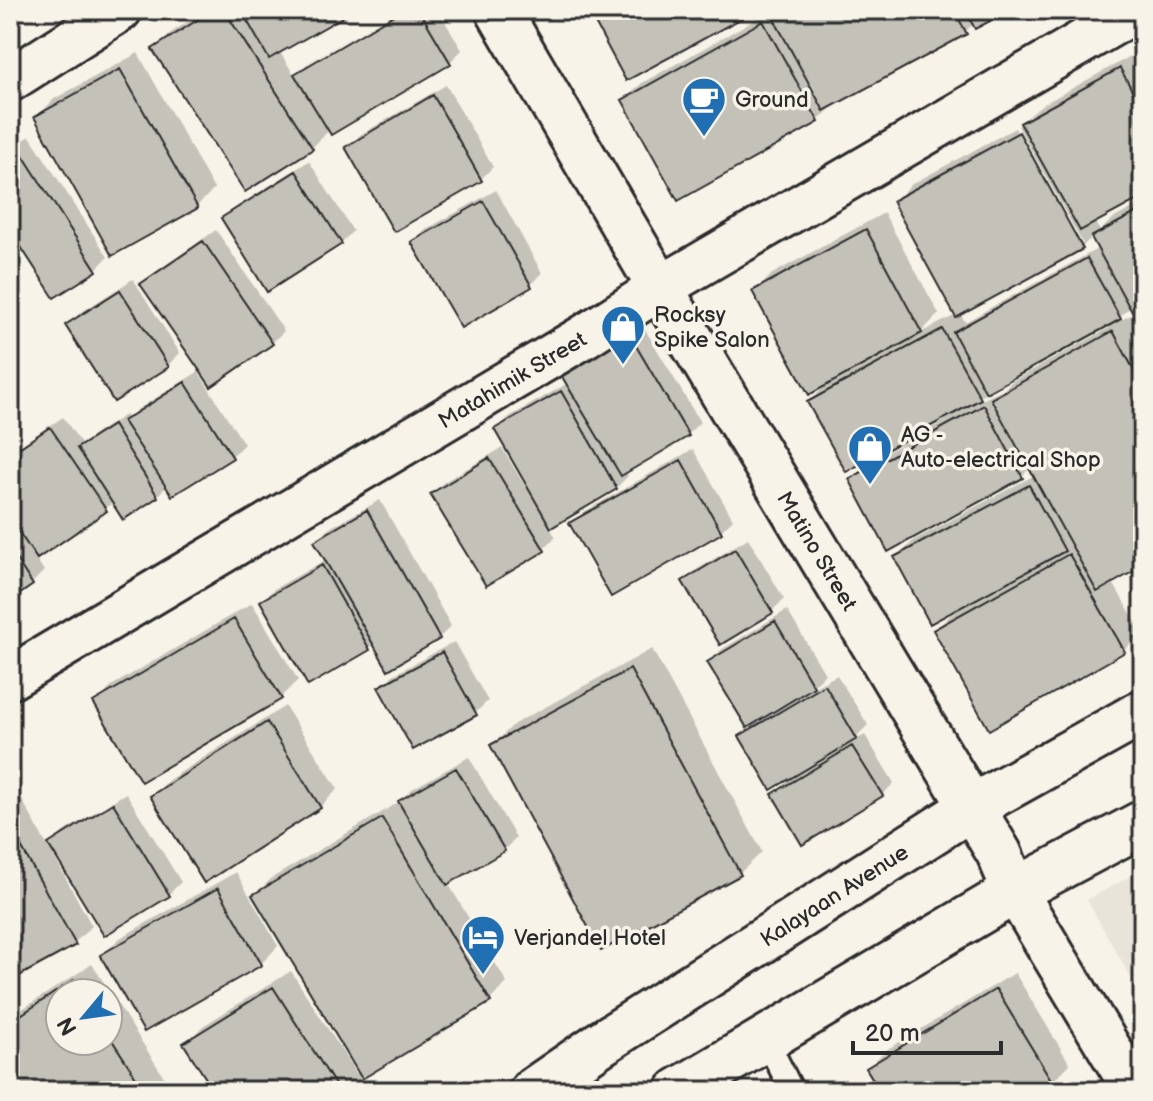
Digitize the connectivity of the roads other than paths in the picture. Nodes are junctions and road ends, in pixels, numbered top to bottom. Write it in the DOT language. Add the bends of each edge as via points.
graph roads {
  1 [pos="120,10"];
  2 [pos="498,10"];
  3 [pos="1137,10"];
  4 [pos="10,80"];
  5 [pos="660,288"];
  6 [pos="10,678"];
  7 [pos="1143,712"];
  8 [pos="972,807"];
  9 [pos="1143,823"];
  10 [pos="1015,891"];
  11 [pos="766,1039"];
  12 [pos="532,1091"];
  13 [pos="678,1091"];
  14 [pos="792,1091"];
  15 [pos="1135,1091"];
  1 -- 4 [label="street"];
  2 -- 5 [label="main road, Matino Street"];
  3 -- 5 [label="street, Matahimik Street"];
  5 -- 6 [label="street, Matahimik Street"];
  5 -- 8 [label="main road, Matino Street"];
  7 -- 8 [label="main road, Kalayaan Avenue"];
  8 -- 10 [label="main road, Matino Street"];
  8 -- 12 [label="main road, Kalayaan Avenue"];
  9 -- 10 [label="main road"];
  10 -- 11 [label="main road"];
  10 -- 15 [label="street, Matino Street"];
  11 -- 13 [label="main road"];
  11 -- 14 [label="lane"];
}
